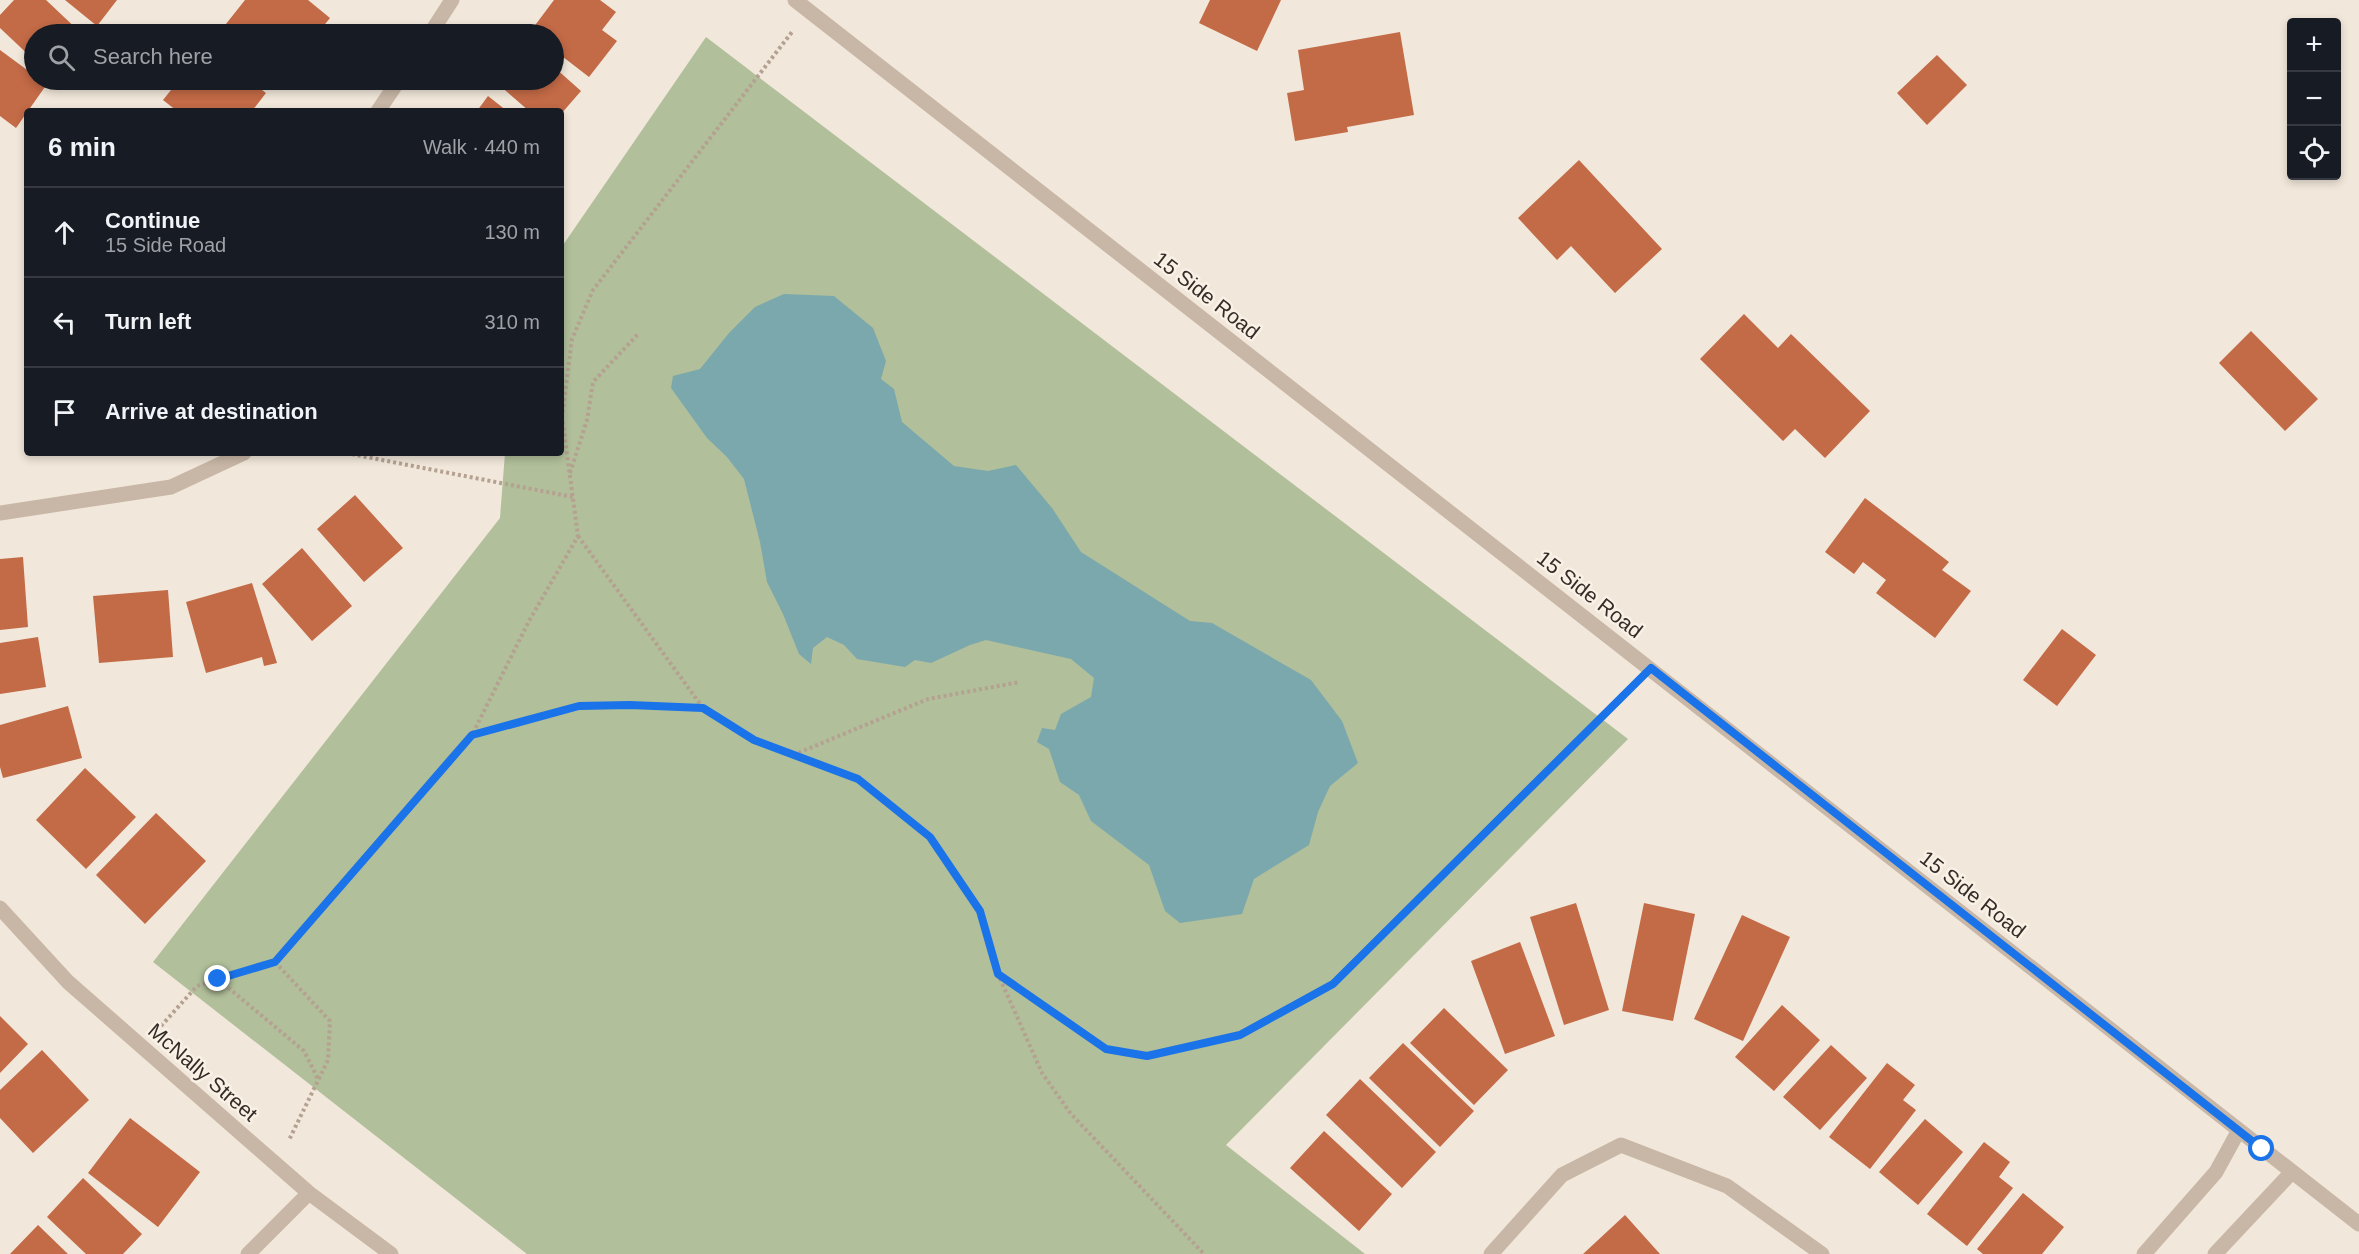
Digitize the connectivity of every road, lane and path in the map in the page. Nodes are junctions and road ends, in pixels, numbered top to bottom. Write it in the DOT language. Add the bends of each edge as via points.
graph roads {
  1 [pos="452,0"];
  2 [pos="795,0"];
  3 [pos="808,11"];
  4 [pos="436,24"];
  5 [pos="392,90"];
  6 [pos="380,108"];
  7 [pos="639,333"];
  8 [pos="564,401"];
  9 [pos="564,431"];
  10 [pos="238,456"];
  11 [pos="362,456"];
  12 [pos="570,474"];
  13 [pos="573,496"];
  14 [pos="0,513"];
  15 [pos="578,536"];
  16 [pos="1651,668"];
  17 [pos="1020,682"];
  18 [pos="703,708"];
  19 [pos="472,735"];
  20 [pos="793,755"];
  21 [pos="0,908"];
  22 [pos="275,962"];
  23 [pos="998,974"];
  24 [pos="218,979"];
  25 [pos="142,1047"];
  26 [pos="319,1079"];
  27 [pos="2239,1130"];
  28 [pos="277,1164"];
  29 [pos="2292,1172"];
  30 [pos="309,1193"];
  31 [pos="2359,1224"];
  32 [pos="248,1254"];
  33 [pos="391,1254"];
  34 [pos="1204,1254"];
  35 [pos="1491,1254"];
  36 [pos="1822,1254"];
  37 [pos="2144,1254"];
  38 [pos="2215,1254"];
  1 -- 4 [label="street"];
  2 -- 3 [label="street, 15 Side Road"];
  3 -- 8 [label="path" via="593,290 572,339"];
  3 -- 16 [label="street, 15 Side Road"];
  5 -- 6 [label="street"];
  7 -- 12 [label="path" via="593,382 587,420"];
  9 -- 12 [label="path"];
  10 -- 14 [label="street" via="171,487"];
  11 -- 13 [label="path"];
  12 -- 13 [label="path"];
  13 -- 15 [label="path"];
  15 -- 18 [label="path"];
  15 -- 19 [label="path"];
  16 -- 23 [label="path" via="1333,984 1240,1035 1147,1056 1106,1049"];
  16 -- 27 [label="street, 15 Side Road"];
  17 -- 20 [label="path" via="928,699"];
  18 -- 19 [label="path" via="579,706"];
  18 -- 20 [label="path" via="754,740"];
  19 -- 22 [label="path"];
  20 -- 23 [label="path" via="858,779 930,837 980,911"];
  21 -- 25 [label="street, McNally Street" via="68,982"];
  22 -- 24 [label="path"];
  22 -- 26 [label="path" via="330,1021 328,1060"];
  23 -- 34 [label="path" via="1042,1074 1071,1114"];
  24 -- 25 [label="path" via="197,986"];
  24 -- 26 [label="path" via="304,1051"];
  25 -- 28 [label="street, McNally Street"];
  26 -- 28 [label="path"];
  27 -- 29 [label="street, 15 Side Road"];
  27 -- 37 [label="street" via="2216,1172"];
  28 -- 30 [label="street, McNally Street"];
  29 -- 31 [label="street, 15 Side Road"];
  29 -- 38 [label="street"];
  30 -- 32 [label="street"];
  30 -- 33 [label="street, McNally Street"];
  35 -- 36 [label="street" via="1562,1175 1621,1146 1727,1186"];
}
